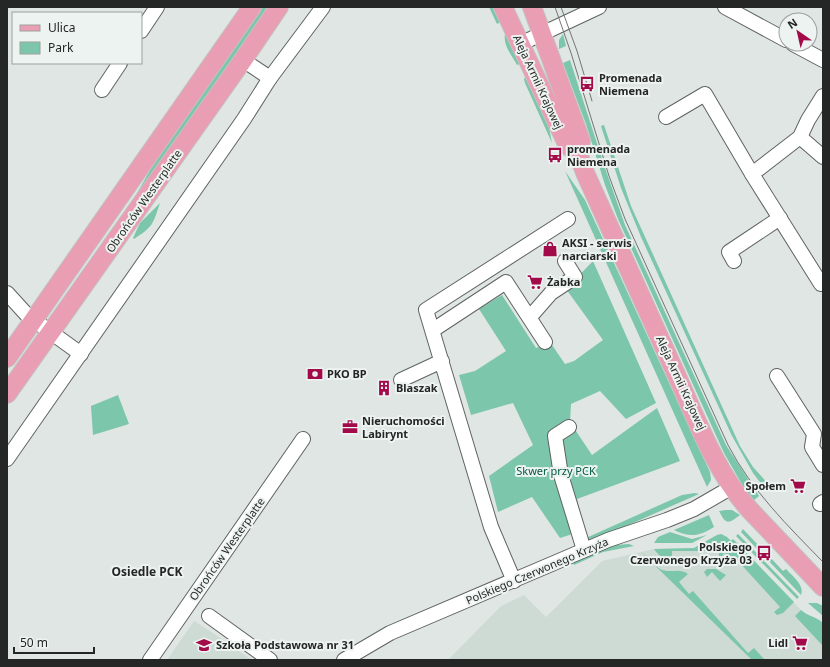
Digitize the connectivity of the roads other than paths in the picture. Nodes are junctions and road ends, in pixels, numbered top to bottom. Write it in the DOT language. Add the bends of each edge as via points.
graph roads {
  1 [pos="157,7"];
  2 [pos="252,7"];
  3 [pos="279,7"];
  4 [pos="323,7"];
  5 [pos="503,7"];
  6 [pos="532,7"];
  7 [pos="599,7"];
  8 [pos="725,7"];
  9 [pos="142,30"];
  10 [pos="542,34"];
  11 [pos="778,36"];
  12 [pos="520,44"];
  13 [pos="808,52"];
  14 [pos="243,60"];
  15 [pos="823,60"];
  16 [pos="119,64"];
  17 [pos="270,78"];
  18 [pos="102,90"];
  19 [pos="823,96"];
  20 [pos="666,117"];
  21 [pos="800,137"];
  22 [pos="578,154"];
  23 [pos="823,157"];
  24 [pos="752,174"];
  25 [pos="780,218"];
  26 [pos="568,219"];
  27 [pos="565,261"];
  28 [pos="734,261"];
  29 [pos="823,282"];
  30 [pos="7,293"];
  31 [pos="530,317"];
  32 [pos="34,320"];
  33 [pos="432,330"];
  34 [pos="51,332"];
  35 [pos="544,342"];
  36 [pos="80,354"];
  37 [pos="7,358"];
  38 [pos="442,361"];
  39 [pos="777,376"];
  40 [pos="401,380"];
  41 [pos="7,394"];
  42 [pos="569,427"];
  43 [pos="303,439"];
  44 [pos="7,459"];
  45 [pos="823,464"];
  46 [pos="732,487"];
  47 [pos="584,550"];
  48 [pos="514,580"];
  49 [pos="823,588"];
  50 [pos="209,616"];
  51 [pos="150,660"];
  52 [pos="270,660"];
  53 [pos="344,660"];
  1 -- 9 [label="street"];
  2 -- 32 [label="main road, Obrońców Westerplatte"];
  3 -- 14 [label="main road, Obrońców Westerplatte"];
  4 -- 17 [label="street"];
  5 -- 12 [label="main road, Aleja Armii Krajowej"];
  6 -- 10 [label="main road, Aleja Armii Krajowej"];
  7 -- 10 [label="street"];
  8 -- 11 [label="street"];
  10 -- 12 [label="street"];
  10 -- 22 [label="main road, Aleja Armii Krajowej" via="581,141"];
  12 -- 22 [label="main road, Aleja Armii Krajowej" via="568,146"];
  13 -- 15 [label="street"];
  14 -- 17 [label="street"];
  14 -- 34 [label="main road, Obrońców Westerplatte"];
  16 -- 18 [label="street"];
  17 -- 36 [label="street"];
  19 -- 21 [label="street"];
  20 -- 24 [label="street" via="705,94"];
  21 -- 23 [label="street"];
  21 -- 24 [label="street"];
  22 -- 46 [label="main road, Aleja Armii Krajowej" via="714,457"];
  24 -- 25 [label="street"];
  25 -- 28 [label="street" via="729,252"];
  25 -- 29 [label="street" via="821,284"];
  26 -- 33 [label="street" via="426,310"];
  27 -- 31 [label="street" via="575,277 552,293"];
  30 -- 32 [label="street"];
  31 -- 33 [label="street" via="506,282"];
  31 -- 35 [label="street"];
  32 -- 34 [label="street"];
  32 -- 37 [label="main road, Obrońców Westerplatte"];
  33 -- 38 [label="street"];
  34 -- 36 [label="street"];
  34 -- 41 [label="main road, Obrońców Westerplatte"];
  36 -- 44 [label="street"];
  38 -- 40 [label="street"];
  38 -- 48 [label="street" via="491,527"];
  39 -- 45 [label="street" via="814,434 812,447"];
  42 -- 47 [label="street" via="555,436 561,475"];
  43 -- 51 [label="street, Obrońców Westerplatte"];
  46 -- 47 [label="street, Polskiego Czerwonego Krzyża" via="694,509"];
  46 -- 49 [label="main road, Aleja Armii Krajowej" via="749,509"];
  47 -- 48 [label="street, Polskiego Czerwonego Krzyża"];
  48 -- 53 [label="street, Polskiego Czerwonego Krzyża" via="390,633"];
  50 -- 52 [label="street"];
}
